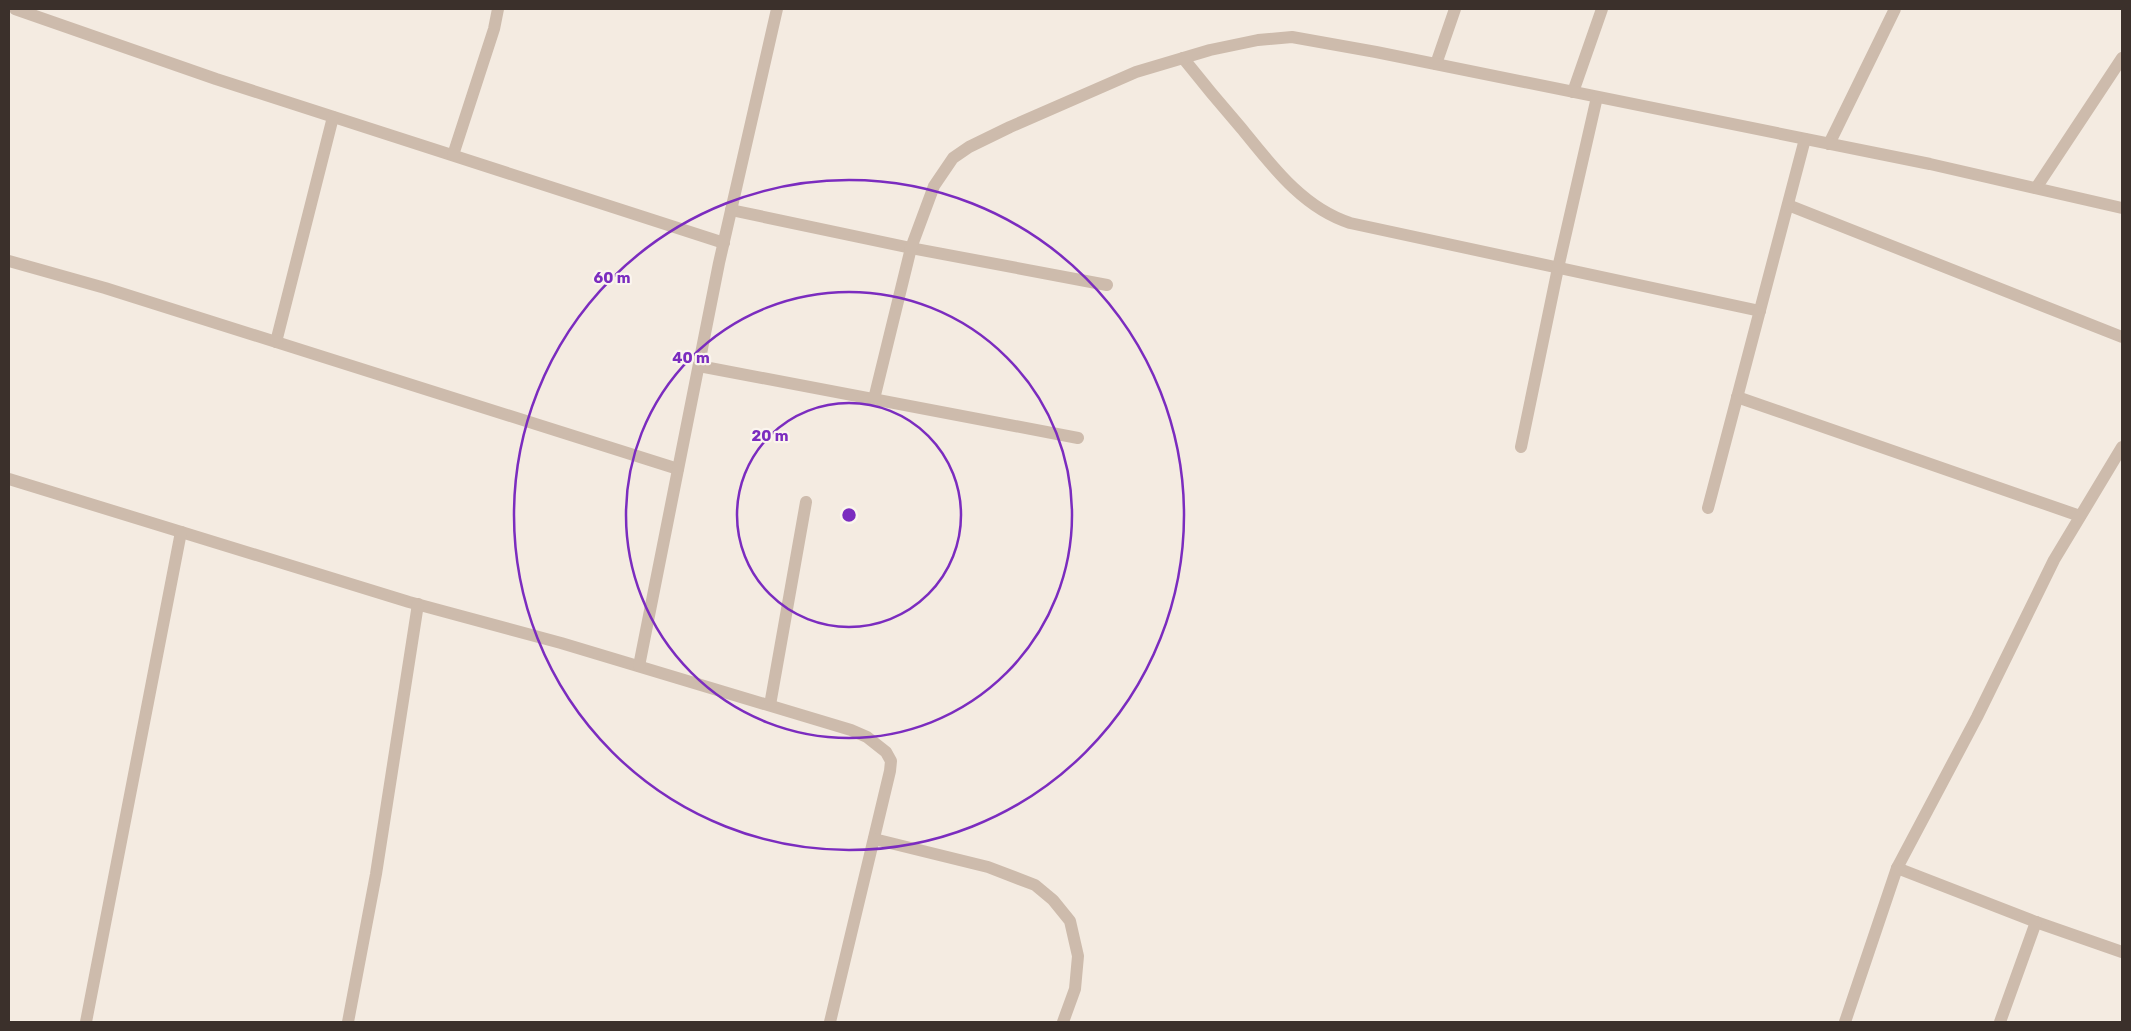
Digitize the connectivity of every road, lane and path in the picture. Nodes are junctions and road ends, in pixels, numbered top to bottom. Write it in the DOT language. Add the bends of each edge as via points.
graph roads {
  1 [pos="16,9"];
  2 [pos="498,9"];
  3 [pos="777,9"];
  4 [pos="1455,9"];
  5 [pos="1602,9"];
  6 [pos="1895,9"];
  7 [pos="1183,58"];
  8 [pos="2122,58"];
  9 [pos="1436,64"];
  10 [pos="1573,92"];
  11 [pos="1597,97"];
  12 [pos="333,117"];
  13 [pos="1805,139"];
  14 [pos="1829,144"];
  15 [pos="453,155"];
  16 [pos="2036,188"];
  17 [pos="1788,205"];
  18 [pos="2122,208"];
  19 [pos="732,210"];
  20 [pos="724,242"];
  21 [pos="911,248"];
  22 [pos="9,261"];
  23 [pos="1558,268"];
  24 [pos="1107,285"];
  25 [pos="1760,311"];
  26 [pos="2122,337"];
  27 [pos="276,342"];
  28 [pos="699,366"];
  29 [pos="1737,397"];
  30 [pos="874,399"];
  31 [pos="1078,438"];
  32 [pos="1521,447"];
  33 [pos="2122,447"];
  34 [pos="678,469"];
  35 [pos="9,479"];
  36 [pos="806,502"];
  37 [pos="1708,508"];
  38 [pos="2080,516"];
  39 [pos="181,532"];
  40 [pos="418,604"];
  41 [pos="639,666"];
  42 [pos="770,705"];
  43 [pos="874,840"];
  44 [pos="1897,868"];
  45 [pos="2036,922"];
  46 [pos="2122,952"];
  47 [pos="86,1022"];
  48 [pos="348,1022"];
  49 [pos="830,1022"];
  50 [pos="1063,1022"];
  51 [pos="1846,1022"];
  52 [pos="2000,1022"];
  1 -- 12 [label="street"];
  2 -- 15 [label="street"];
  3 -- 19 [label="street"];
  4 -- 9 [label="street"];
  5 -- 10 [label="street"];
  6 -- 14 [label="street"];
  7 -- 9 [label="street" via="1258,40 1292,38"];
  7 -- 21 [label="street" via="1136,72 1019,123 953,158 934,186"];
  7 -- 23 [label="street" via="1276,171 1314,206 1334,218"];
  8 -- 16 [label="street"];
  9 -- 10 [label="street"];
  10 -- 11 [label="street"];
  11 -- 13 [label="street"];
  11 -- 23 [label="street"];
  12 -- 15 [label="street"];
  12 -- 27 [label="street"];
  13 -- 14 [label="street"];
  13 -- 17 [label="street"];
  14 -- 16 [label="street"];
  15 -- 20 [label="street"];
  16 -- 18 [label="street"];
  17 -- 25 [label="street"];
  17 -- 26 [label="street"];
  19 -- 20 [label="street"];
  19 -- 21 [label="street"];
  20 -- 28 [label="street"];
  21 -- 24 [label="street"];
  21 -- 30 [label="street"];
  22 -- 27 [label="street"];
  23 -- 25 [label="street"];
  23 -- 32 [label="street"];
  25 -- 29 [label="street"];
  27 -- 34 [label="street"];
  28 -- 30 [label="street"];
  28 -- 34 [label="street"];
  29 -- 37 [label="street"];
  29 -- 38 [label="street"];
  30 -- 31 [label="street"];
  33 -- 38 [label="street"];
  34 -- 41 [label="street"];
  35 -- 39 [label="street"];
  36 -- 42 [label="street"];
  38 -- 44 [label="street" via="2054,560 1977,717"];
  39 -- 40 [label="street"];
  39 -- 47 [label="street"];
  40 -- 41 [label="street"];
  40 -- 48 [label="street" via="376,874"];
  41 -- 42 [label="street"];
  42 -- 43 [label="street" via="851,730 867,737 886,752 891,761 890,771"];
  43 -- 49 [label="street"];
  43 -- 50 [label="street" via="988,867 1035,885 1053,900 1070,921 1078,956 1075,989"];
  44 -- 45 [label="street"];
  44 -- 51 [label="street"];
  45 -- 46 [label="street"];
  45 -- 52 [label="street"];
}
